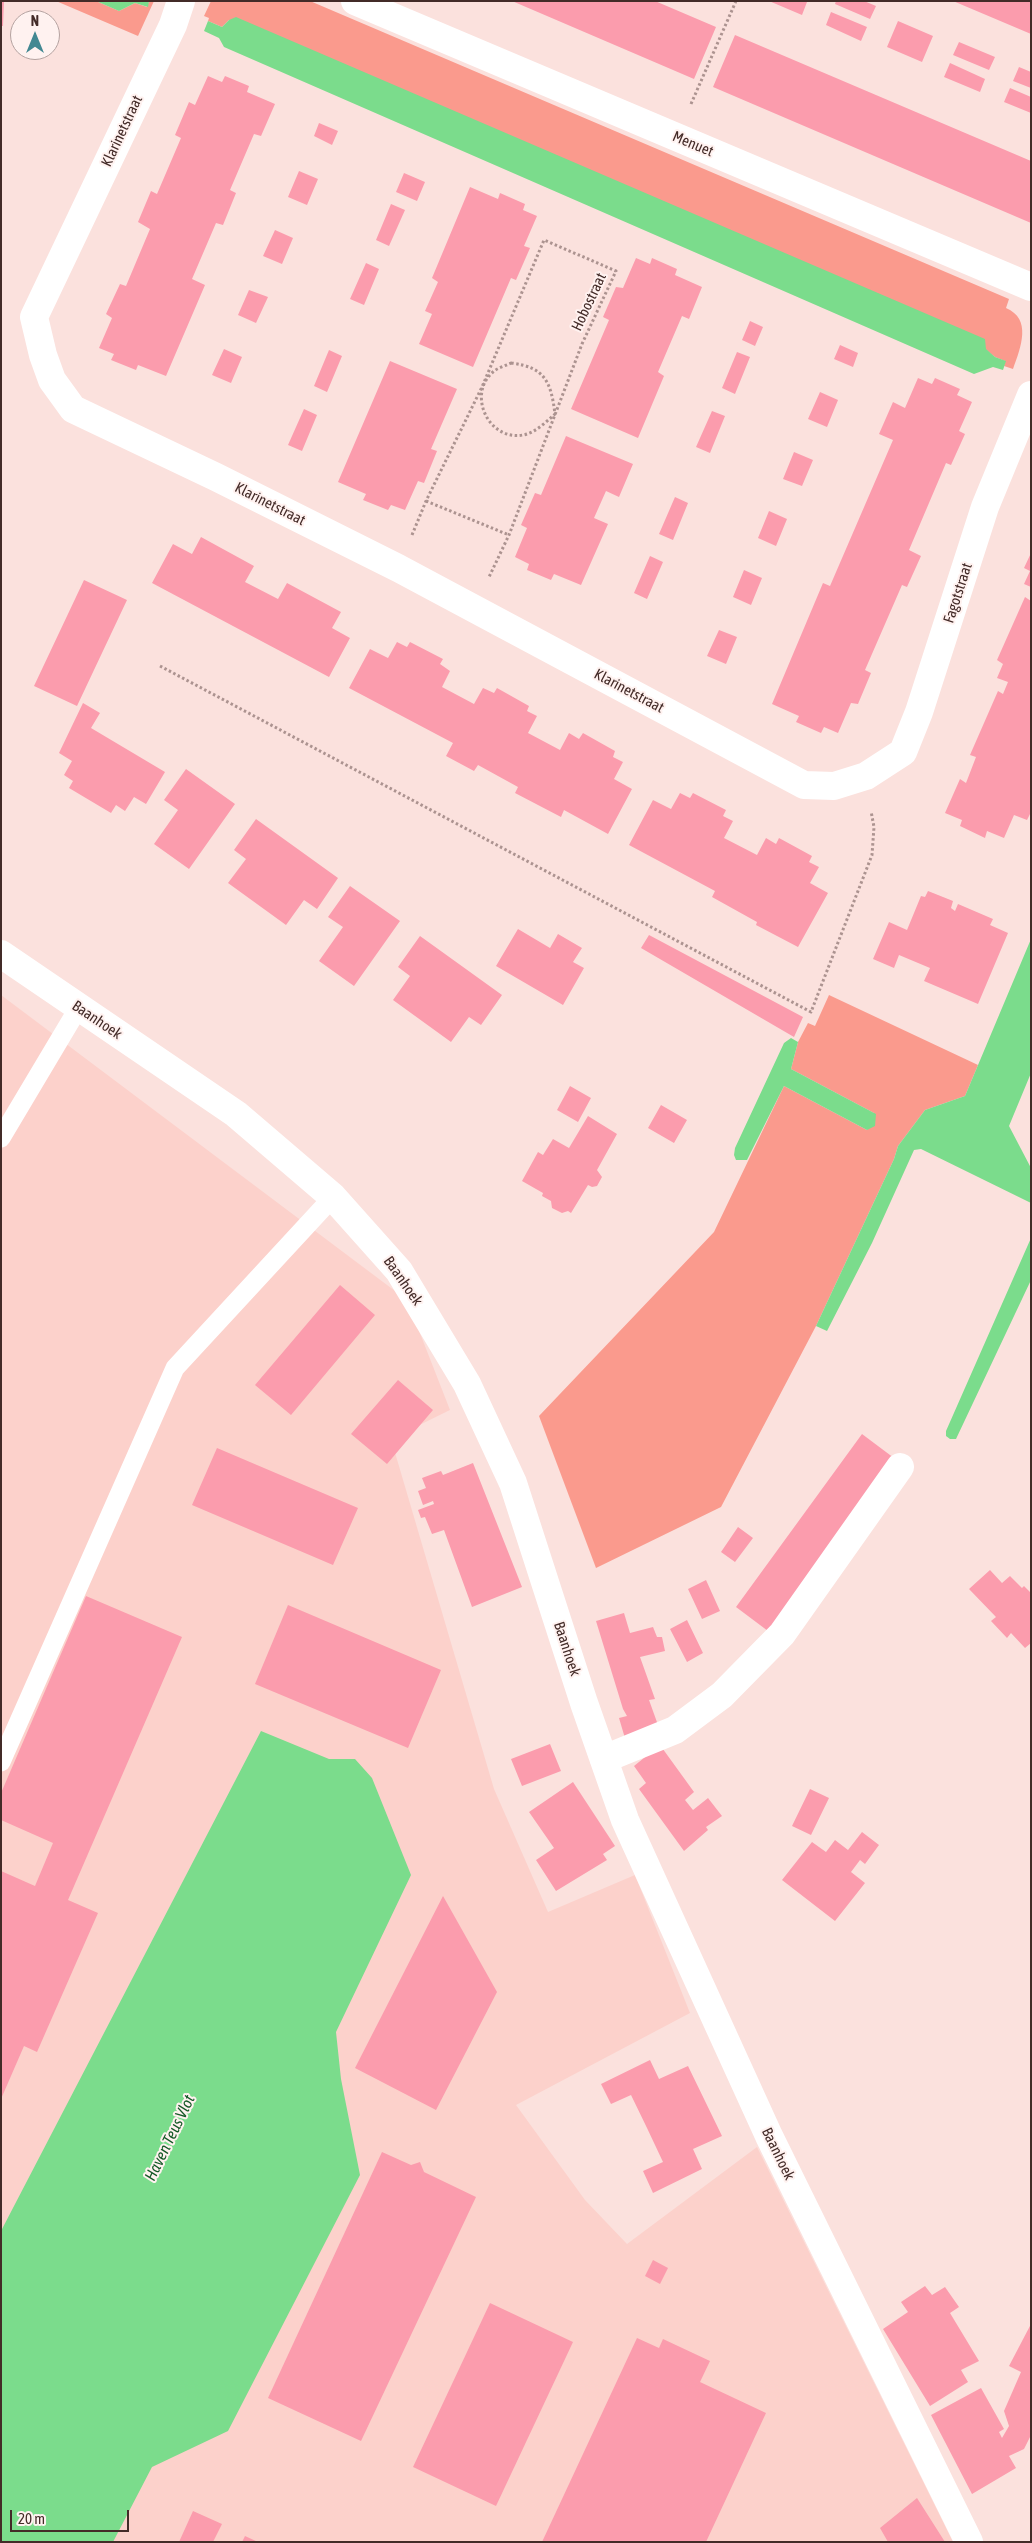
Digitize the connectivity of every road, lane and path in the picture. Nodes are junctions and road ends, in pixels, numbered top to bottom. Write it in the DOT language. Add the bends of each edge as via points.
graph roads {
  1 [pos="181,1"];
  2 [pos="355,1"];
  3 [pos="736,1"];
  4 [pos="676,137"];
  5 [pos="1031,287"];
  6 [pos="482,387"];
  7 [pos="1031,395"];
  8 [pos="555,414"];
  9 [pos="426,500"];
  10 [pos="509,535"];
  11 [pos="398,568"];
  12 [pos="474,610"];
  13 [pos="160,666"];
  14 [pos="866,776"];
  15 [pos="1,954"];
  16 [pos="79,1007"];
  17 [pos="1,1138"];
  18 [pos="333,1197"];
  19 [pos="900,1467"];
  20 [pos="604,1759"];
  21 [pos="1,1762"];
  22 [pos="969,2542"];
  1 -- 11 [label="street, Klarinetstraat" via="173,25 34,317 52,380 74,409"];
  2 -- 4 [label="street, Menuet"];
  3 -- 4 [label="path"];
  4 -- 5 [label="street, Menuet"];
  6 -- 8 [label="path" via="481,406 489,422 504,433 522,435 539,428"];
  6 -- 8 [label="path" via="493,371 511,363 530,365 545,376 553,394"];
  6 -- 8 [label="path, Hobostraat" via="544,240 616,271 582,344"];
  6 -- 9 [label="path, Hobostraat"];
  7 -- 14 [label="street, Fagotstraat" via="986,506 903,752"];
  8 -- 10 [label="path, Hobostraat"];
  9 -- 10 [label="path"];
  9 -- 11 [label="path, Hobostraat"];
  10 -- 12 [label="path, Hobostraat"];
  11 -- 12 [label="street, Klarinetstraat"];
  12 -- 14 [label="street, Klarinetstraat" via="804,785 834,786"];
  13 -- 14 [label="path" via="811,1012 872,855 874,827"];
  15 -- 16 [label="street, Baanhoek"];
  16 -- 17 [label="lane"];
  16 -- 18 [label="street, Baanhoek" via="236,1114"];
  18 -- 20 [label="street, Baanhoek" via="399,1271 467,1384 514,1483"];
  18 -- 21 [label="lane" via="176,1368"];
  19 -- 20 [label="street" via="782,1634 722,1695 675,1730"];
  20 -- 22 [label="street, Baanhoek" via="625,1820 769,2136"];
}
